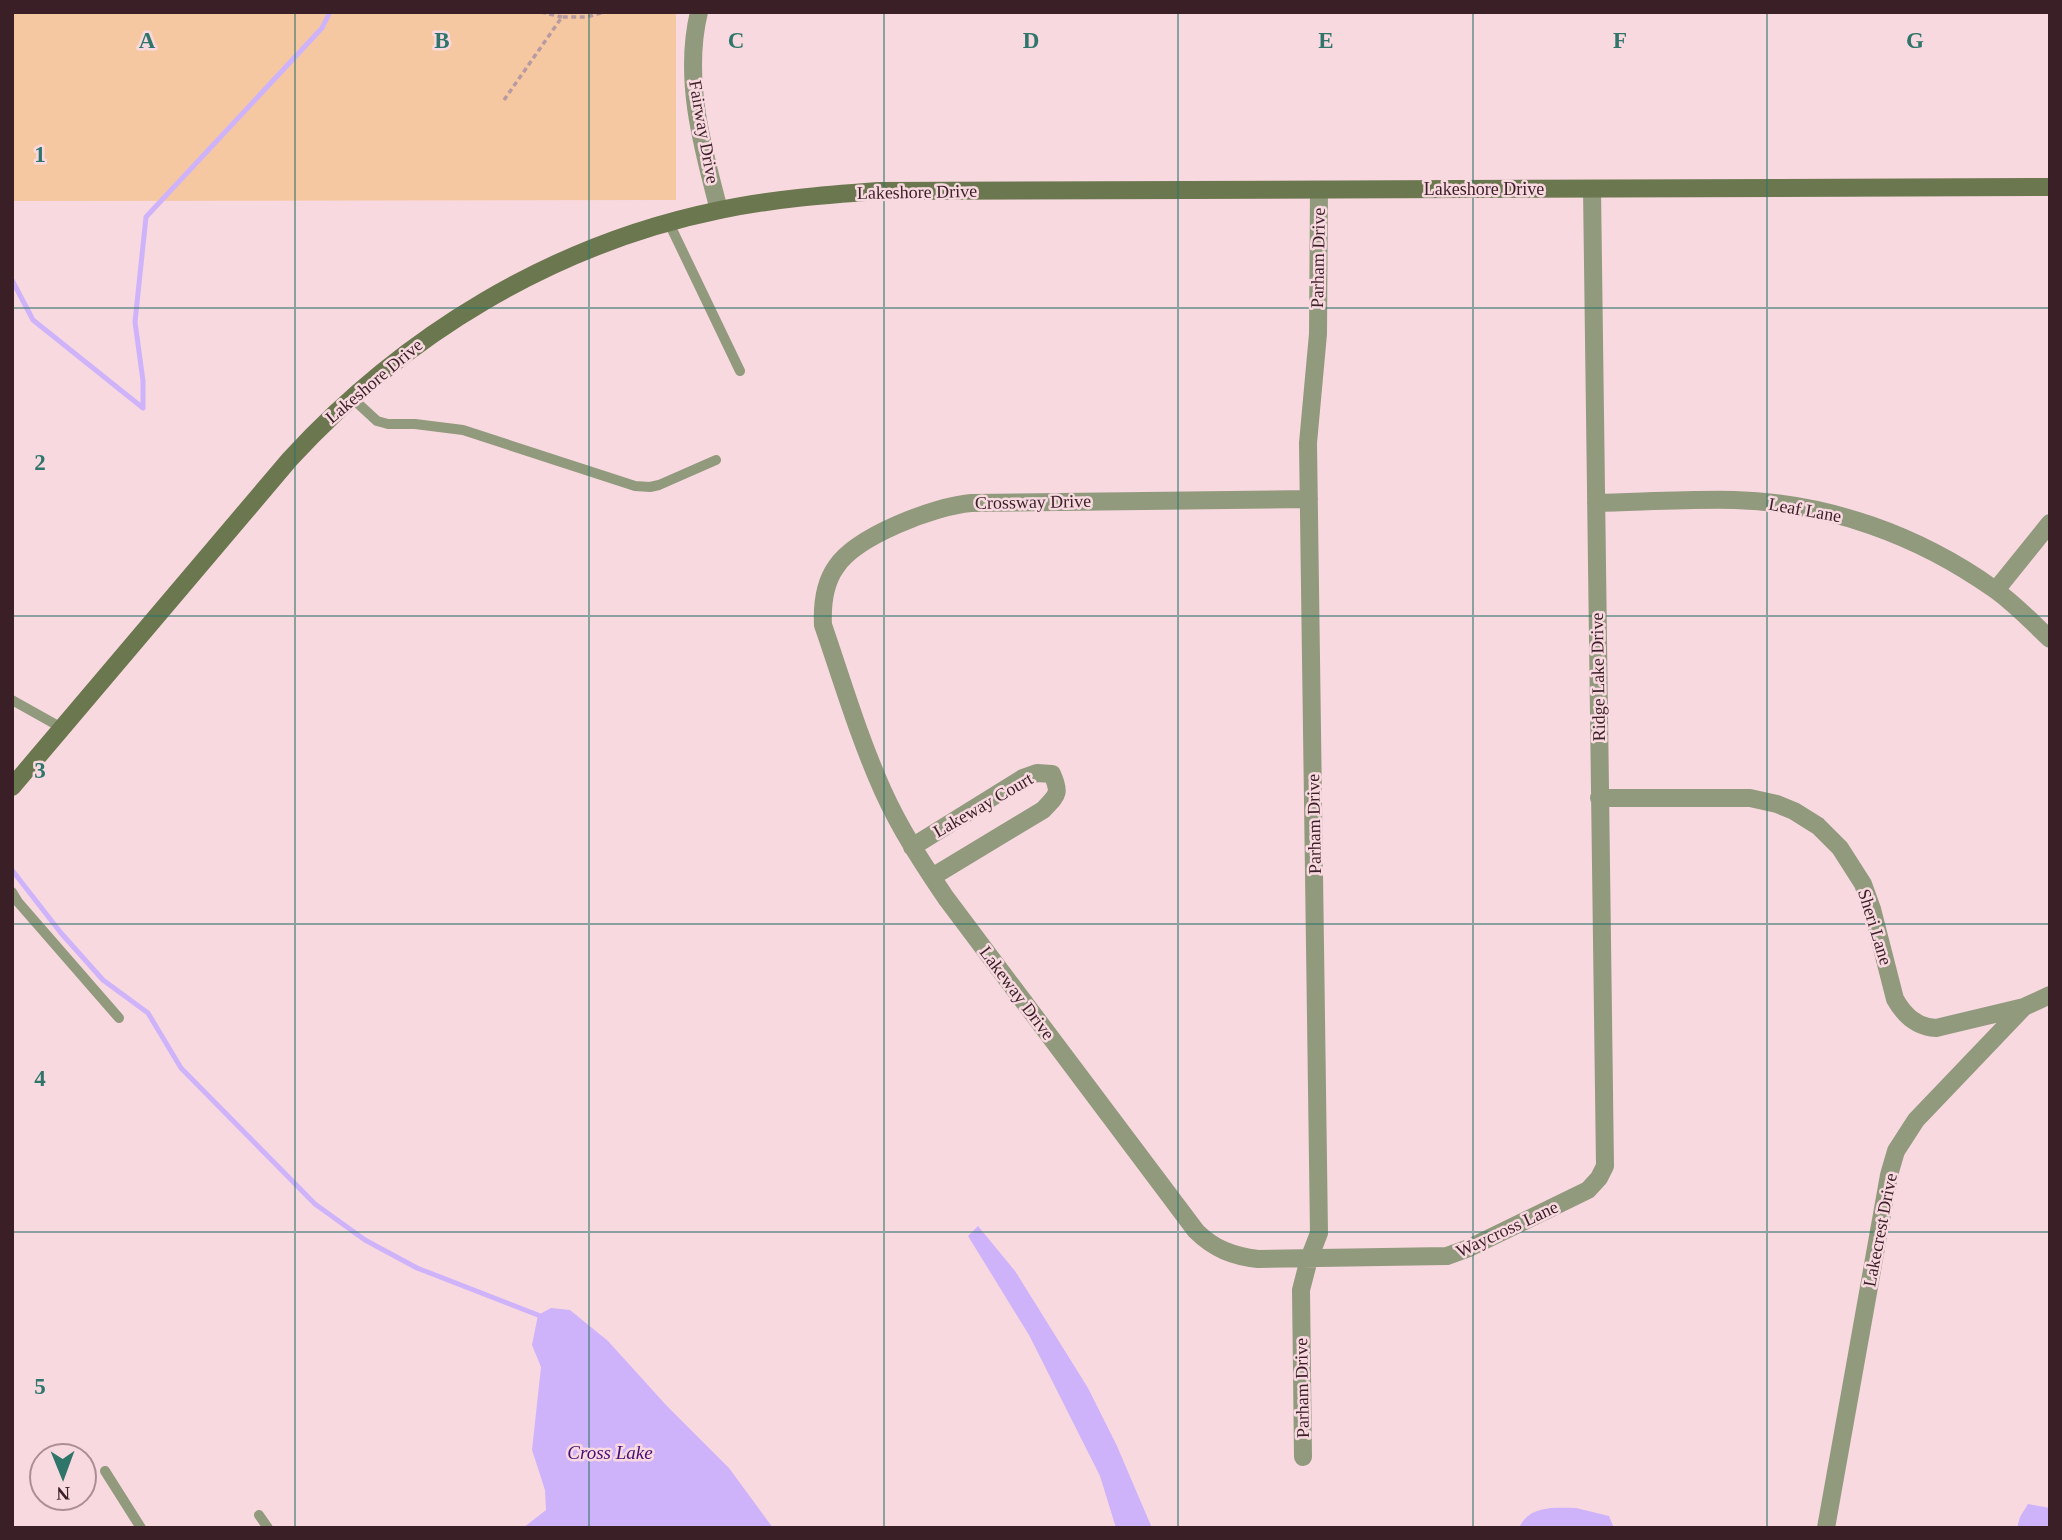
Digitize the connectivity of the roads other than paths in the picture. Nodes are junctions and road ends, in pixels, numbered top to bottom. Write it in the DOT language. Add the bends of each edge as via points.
graph roads {
  1 [pos="699,12"];
  2 [pos="2050,187"];
  3 [pos="1592,189"];
  4 [pos="1319,190"];
  5 [pos="719,210"];
  6 [pos="669,223"];
  7 [pos="740,371"];
  8 [pos="352,398"];
  9 [pos="716,460"];
  10 [pos="1309,499"];
  11 [pos="1596,503"];
  12 [pos="2050,523"];
  13 [pos="1996,590"];
  14 [pos="823,625"];
  15 [pos="2050,639"];
  16 [pos="12,700"];
  17 [pos="62,728"];
  18 [pos="12,787"];
  19 [pos="1599,798"];
  20 [pos="912,846"];
  21 [pos="932,877"];
  22 [pos="12,892"];
  23 [pos="2050,995"];
  24 [pos="2024,1007"];
  25 [pos="119,1018"];
  26 [pos="1605,1166"];
  27 [pos="1309,1259"];
  28 [pos="1303,1457"];
  29 [pos="105,1471"];
  30 [pos="259,1515"];
  31 [pos="141,1528"];
  32 [pos="268,1528"];
  33 [pos="1826,1528"];
  1 -- 5 [label="street, Fairway Drive" via="693,84"];
  2 -- 3 [label="main road, Lakeshore Drive"];
  3 -- 4 [label="main road, Lakeshore Drive"];
  3 -- 11 [label="street, Ridge Lake Drive"];
  4 -- 5 [label="main road, Lakeshore Drive" via="878,191"];
  4 -- 10 [label="street, Parham Drive" via="1318,334 1308,443"];
  5 -- 6 [label="main road, Lakeshore Drive"];
  6 -- 7 [label="lane"];
  6 -- 8 [label="main road, Lakeshore Drive" via="579,253 508,287 434,332"];
  8 -- 9 [label="lane" via="377,421 463,430 635,486 650,487"];
  8 -- 17 [label="main road, Lakeshore Drive" via="290,459"];
  10 -- 14 [label="street, Crossway Drive" via="971,503 934,509 865,542 841,559 827,585"];
  10 -- 27 [label="street, Parham Drive" via="1319,1233"];
  11 -- 13 [label="street, Leaf Lane" via="1735,500 1840,515 1917,543"];
  11 -- 19 [label="street, Ridge Lake Drive"];
  12 -- 13 [label="street"];
  13 -- 15 [label="street, Leaf Lane"];
  14 -- 20 [label="street, Lakeway Drive" via="869,757"];
  16 -- 17 [label="lane"];
  17 -- 18 [label="main road, Lakeshore Drive"];
  19 -- 24 [label="street, Sheri Lane" via="1750,798 1794,811 1818,826 1850,860 1872,909 1895,999 1912,1021 1936,1028"];
  19 -- 26 [label="street, Ridge Lake Drive"];
  20 -- 21 [label="street, Lakeway Drive"];
  20 -- 21 [label="street, Lakeway Court" via="1023,778 1052,774 1058,787 1056,796 1043,810"];
  21 -- 27 [label="street, Lakeway Drive" via="1196,1231 1215,1248 1240,1257"];
  22 -- 25 [label="lane"];
  23 -- 24 [label="street, Lakecrest Drive"];
  24 -- 33 [label="street, Lakecrest Drive" via="1916,1120 1896,1151"];
  26 -- 27 [label="street, Waycross Lane" via="1588,1190 1447,1256"];
  27 -- 28 [label="street, Parham Drive" via="1301,1290"];
  29 -- 31 [label="lane"];
  30 -- 32 [label="lane"];
}
